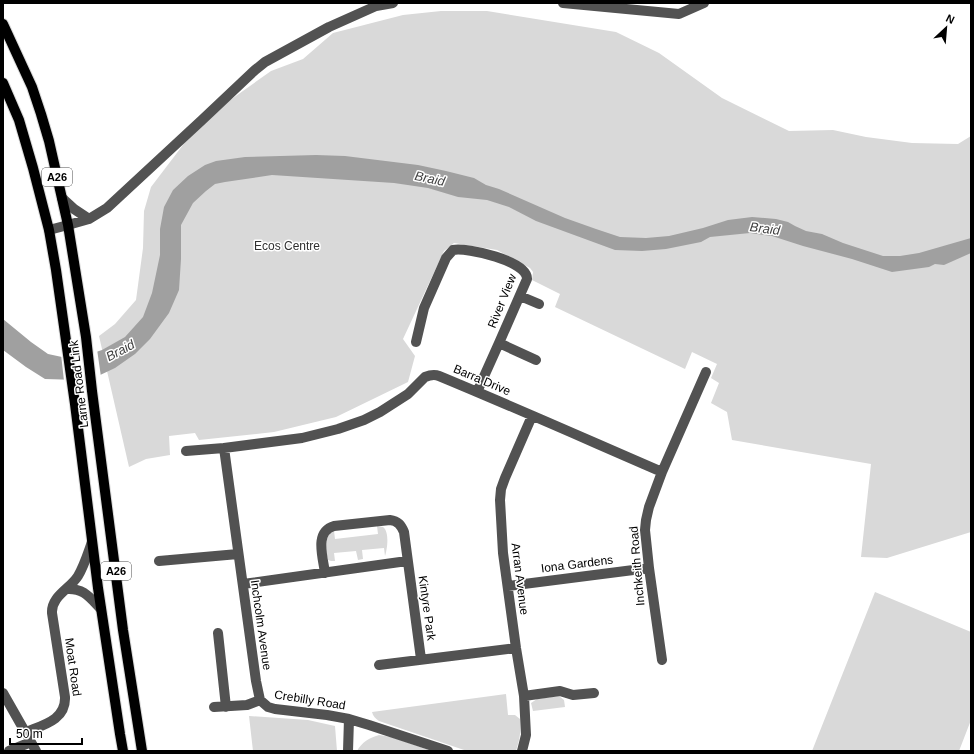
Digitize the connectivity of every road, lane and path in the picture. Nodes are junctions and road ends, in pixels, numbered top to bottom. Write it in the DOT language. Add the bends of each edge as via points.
graph roads {
  1 [pos="393,3"];
  2 [pos="563,3"];
  3 [pos="704,3"];
  4 [pos="3,24"];
  5 [pos="3,83"];
  6 [pos="62,198"];
  7 [pos="89,219"];
  8 [pos="68,225"];
  9 [pos="49,230"];
  10 [pos="520,296"];
  11 [pos="539,304"];
  12 [pos="416,342"];
  13 [pos="499,343"];
  14 [pos="536,360"];
  15 [pos="706,372"];
  16 [pos="477,392"];
  17 [pos="532,416"];
  18 [pos="224,448"];
  19 [pos="186,450"];
  20 [pos="662,472"];
  21 [pos="92,542"];
  22 [pos="238,554"];
  23 [pos="159,561"];
  24 [pos="407,561"];
  25 [pos="649,568"];
  26 [pos="325,573"];
  27 [pos="243,584"];
  28 [pos="508,586"];
  29 [pos="67,589"];
  30 [pos="101,609"];
  31 [pos="218,633"];
  32 [pos="516,648"];
  33 [pos="421,659"];
  34 [pos="662,660"];
  35 [pos="379,665"];
  36 [pos="3,693"];
  37 [pos="594,693"];
  38 [pos="524,696"];
  39 [pos="260,700"];
  40 [pos="226,707"];
  41 [pos="214,708"];
  42 [pos="349,719"];
  43 [pos="26,732"];
  44 [pos="33,747"];
  45 [pos="10,751"];
  46 [pos="123,751"];
  47 [pos="142,751"];
  48 [pos="348,751"];
  49 [pos="448,751"];
  50 [pos="522,751"];
  1 -- 7 [label="street" via="376,6 329,27 265,62 107,208"];
  2 -- 3 [label="street" via="679,14"];
  4 -- 6 [label="main road, Larne Road Link / A26" via="32,87 49,141"];
  5 -- 9 [label="main road, Larne Road Link / A26" via="19,120"];
  6 -- 7 [label="street"];
  6 -- 8 [label="main road, Larne Road Link / A26"];
  7 -- 8 [label="street"];
  8 -- 9 [label="street"];
  8 -- 47 [label="main road, Larne Road Link / A26" via="86,337 123,630"];
  9 -- 21 [label="main road, Larne Road Link / A26" via="66,338"];
  10 -- 11 [label="street"];
  10 -- 12 [label="street, River View" via="528,276 520,268 503,259 481,253 453,250 444,262 424,308"];
  10 -- 13 [label="street, River View"];
  13 -- 14 [label="street"];
  13 -- 16 [label="street, River View"];
  15 -- 20 [label="street"];
  16 -- 17 [label="street, Barra Drive"];
  16 -- 18 [label="street, Barra Drive" via="439,376 430,375 408,394 364,420 302,438"];
  17 -- 20 [label="street, Barra Drive"];
  17 -- 28 [label="street, Arran Avenue" via="500,494 503,553"];
  18 -- 19 [label="street, Barra Drive"];
  18 -- 22 [label="street, Inchcolm Avenue"];
  20 -- 25 [label="street, Inchkeith Road" via="646,520"];
  21 -- 29 [label="street, Moat Road" via="83,566"];
  21 -- 30 [label="main road, Larne Road Link / A26"];
  22 -- 23 [label="street"];
  22 -- 27 [label="street, Inchcolm Avenue"];
  24 -- 26 [label="street, Kintyre Park"];
  24 -- 26 [label="street, Kintyre Park" via="404,532 402,526 395,521 334,526 326,530 322,538"];
  24 -- 33 [label="street, Kintyre Park"];
  25 -- 28 [label="street, Iona Gardens"];
  25 -- 34 [label="street, Inchkeith Road"];
  26 -- 27 [label="street, Kintyre Park"];
  27 -- 39 [label="street, Inchcolm Avenue"];
  28 -- 32 [label="street, Arran Avenue"];
  29 -- 30 [label="street" via="83,592"];
  29 -- 43 [label="street, Moat Road" via="56,599 52,610 65,704 56,719"];
  30 -- 46 [label="main road, Larne Road Link / A26"];
  31 -- 40 [label="street"];
  32 -- 33 [label="street, Kintyre Park"];
  32 -- 38 [label="street, Arran Avenue"];
  33 -- 35 [label="street, Kintyre Park"];
  36 -- 43 [label="street"];
  37 -- 38 [label="street" via="573,695 560,692"];
  38 -- 50 [label="street, Arran Avenue" via="526,735"];
  39 -- 40 [label="street, Crebilly Road" via="247,705"];
  39 -- 42 [label="street, Crebilly Road" via="275,709"];
  40 -- 41 [label="street, Crebilly Road"];
  42 -- 48 [label="street, Crebilly Road"];
  42 -- 49 [label="street"];
  43 -- 44 [label="street"];
  44 -- 45 [label="street"];
}
